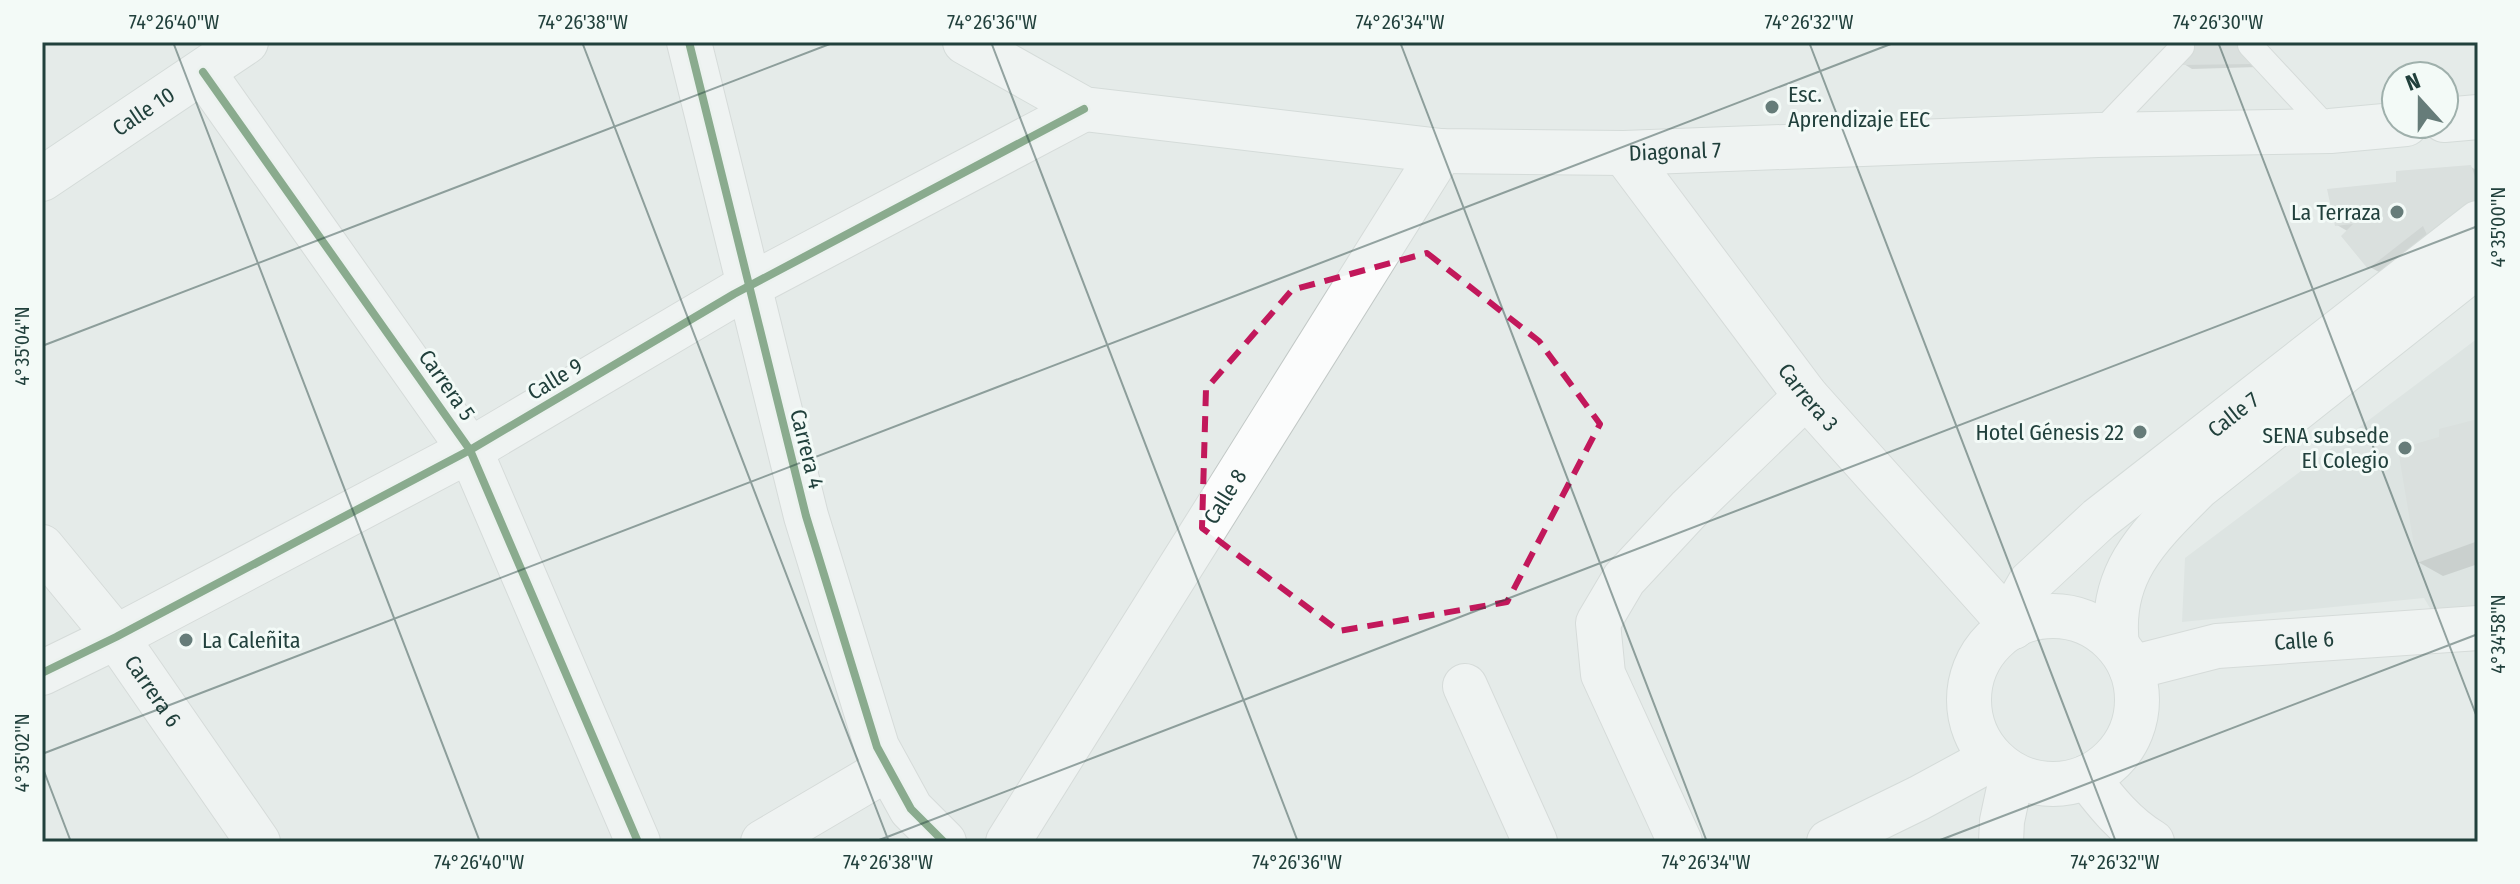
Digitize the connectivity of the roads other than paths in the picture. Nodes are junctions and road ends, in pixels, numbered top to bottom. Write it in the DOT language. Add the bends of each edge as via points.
graph roads {
  1 [pos="246,42"];
  2 [pos="689,42"];
  3 [pos="965,42"];
  4 [pos="2250,45"];
  5 [pos="2182,47"];
  6 [pos="203,72"];
  7 [pos="1084,109"];
  8 [pos="2380,126"];
  9 [pos="2330,131"];
  10 [pos="2098,135"];
  11 [pos="1441,151"];
  12 [pos="1624,153"];
  13 [pos="42,179"];
  14 [pos="2478,223"];
  15 [pos="2478,265"];
  16 [pos="748,288"];
  17 [pos="1806,396"];
  18 [pos="470,450"];
  19 [pos="42,547"];
  20 [pos="2013,627"];
  21 [pos="2478,628"];
  22 [pos="116,637"];
  23 [pos="2124,656"];
  24 [pos="42,673"];
  25 [pos="1465,686"];
  26 [pos="2002,767"];
  27 [pos="887,769"];
  28 [pos="2087,777"];
  29 [pos="258,842"];
  30 [pos="638,842"];
  31 [pos="763,842"];
  32 [pos="944,842"];
  33 [pos="1008,842"];
  34 [pos="1535,842"];
  35 [pos="1680,842"];
  36 [pos="1829,842"];
  37 [pos="2001,842"];
  38 [pos="2152,842"];
  1 -- 6 [label="street, Calle 10"];
  2 -- 16 [label="street, Carrera 4"];
  3 -- 7 [label="street, Diagonal 7"];
  4 -- 9 [label="lane"];
  5 -- 10 [label="lane"];
  6 -- 13 [label="street, Calle 10"];
  6 -- 18 [label="street, Carrera 5"];
  7 -- 11 [label="street, Diagonal 7"];
  7 -- 16 [label="street, Calle 9"];
  8 -- 9 [label="street, Diagonal 7"];
  9 -- 10 [label="street, Diagonal 7"];
  10 -- 12 [label="street, Diagonal 7"];
  11 -- 12 [label="street, Diagonal 7"];
  11 -- 33 [label="street, Calle 8"];
  12 -- 17 [label="street, Carrera 3"];
  14 -- 20 [label="street, Calle 7" via="2099,519 2030,583"];
  15 -- 23 [label="street, Calle 7" via="2198,487 2158,528 2128,568 2119,600 2115,628"];
  16 -- 18 [label="street, Calle 9"];
  16 -- 27 [label="street, Carrera 4" via="806,516"];
  17 -- 20 [label="street, Carrera 3"];
  17 -- 35 [label="street" via="1624,579 1598,623 1603,674"];
  18 -- 22 [label="street, Calle 9"];
  18 -- 30 [label="street, Carrera 5"];
  19 -- 22 [label="street, Carrera 6"];
  20 -- 23 [label="street" via="2030,619 2068,618 2086,623"];
  20 -- 26 [label="street" via="1981,656 1970,688 1978,741"];
  21 -- 23 [label="street, Calle 6"];
  22 -- 24 [label="street, Calle 9"];
  22 -- 29 [label="street, Carrera 6"];
  23 -- 28 [label="street" via="2136,688 2132,731 2106,766"];
  25 -- 34 [label="street"];
  26 -- 28 [label="street" via="2049,785"];
  26 -- 36 [label="street" via="1919,798"];
  26 -- 37 [label="street"];
  27 -- 31 [label="street"];
  27 -- 32 [label="street, Carrera 4" via="911,809"];
  28 -- 38 [label="street" via="2127,824"];
}
